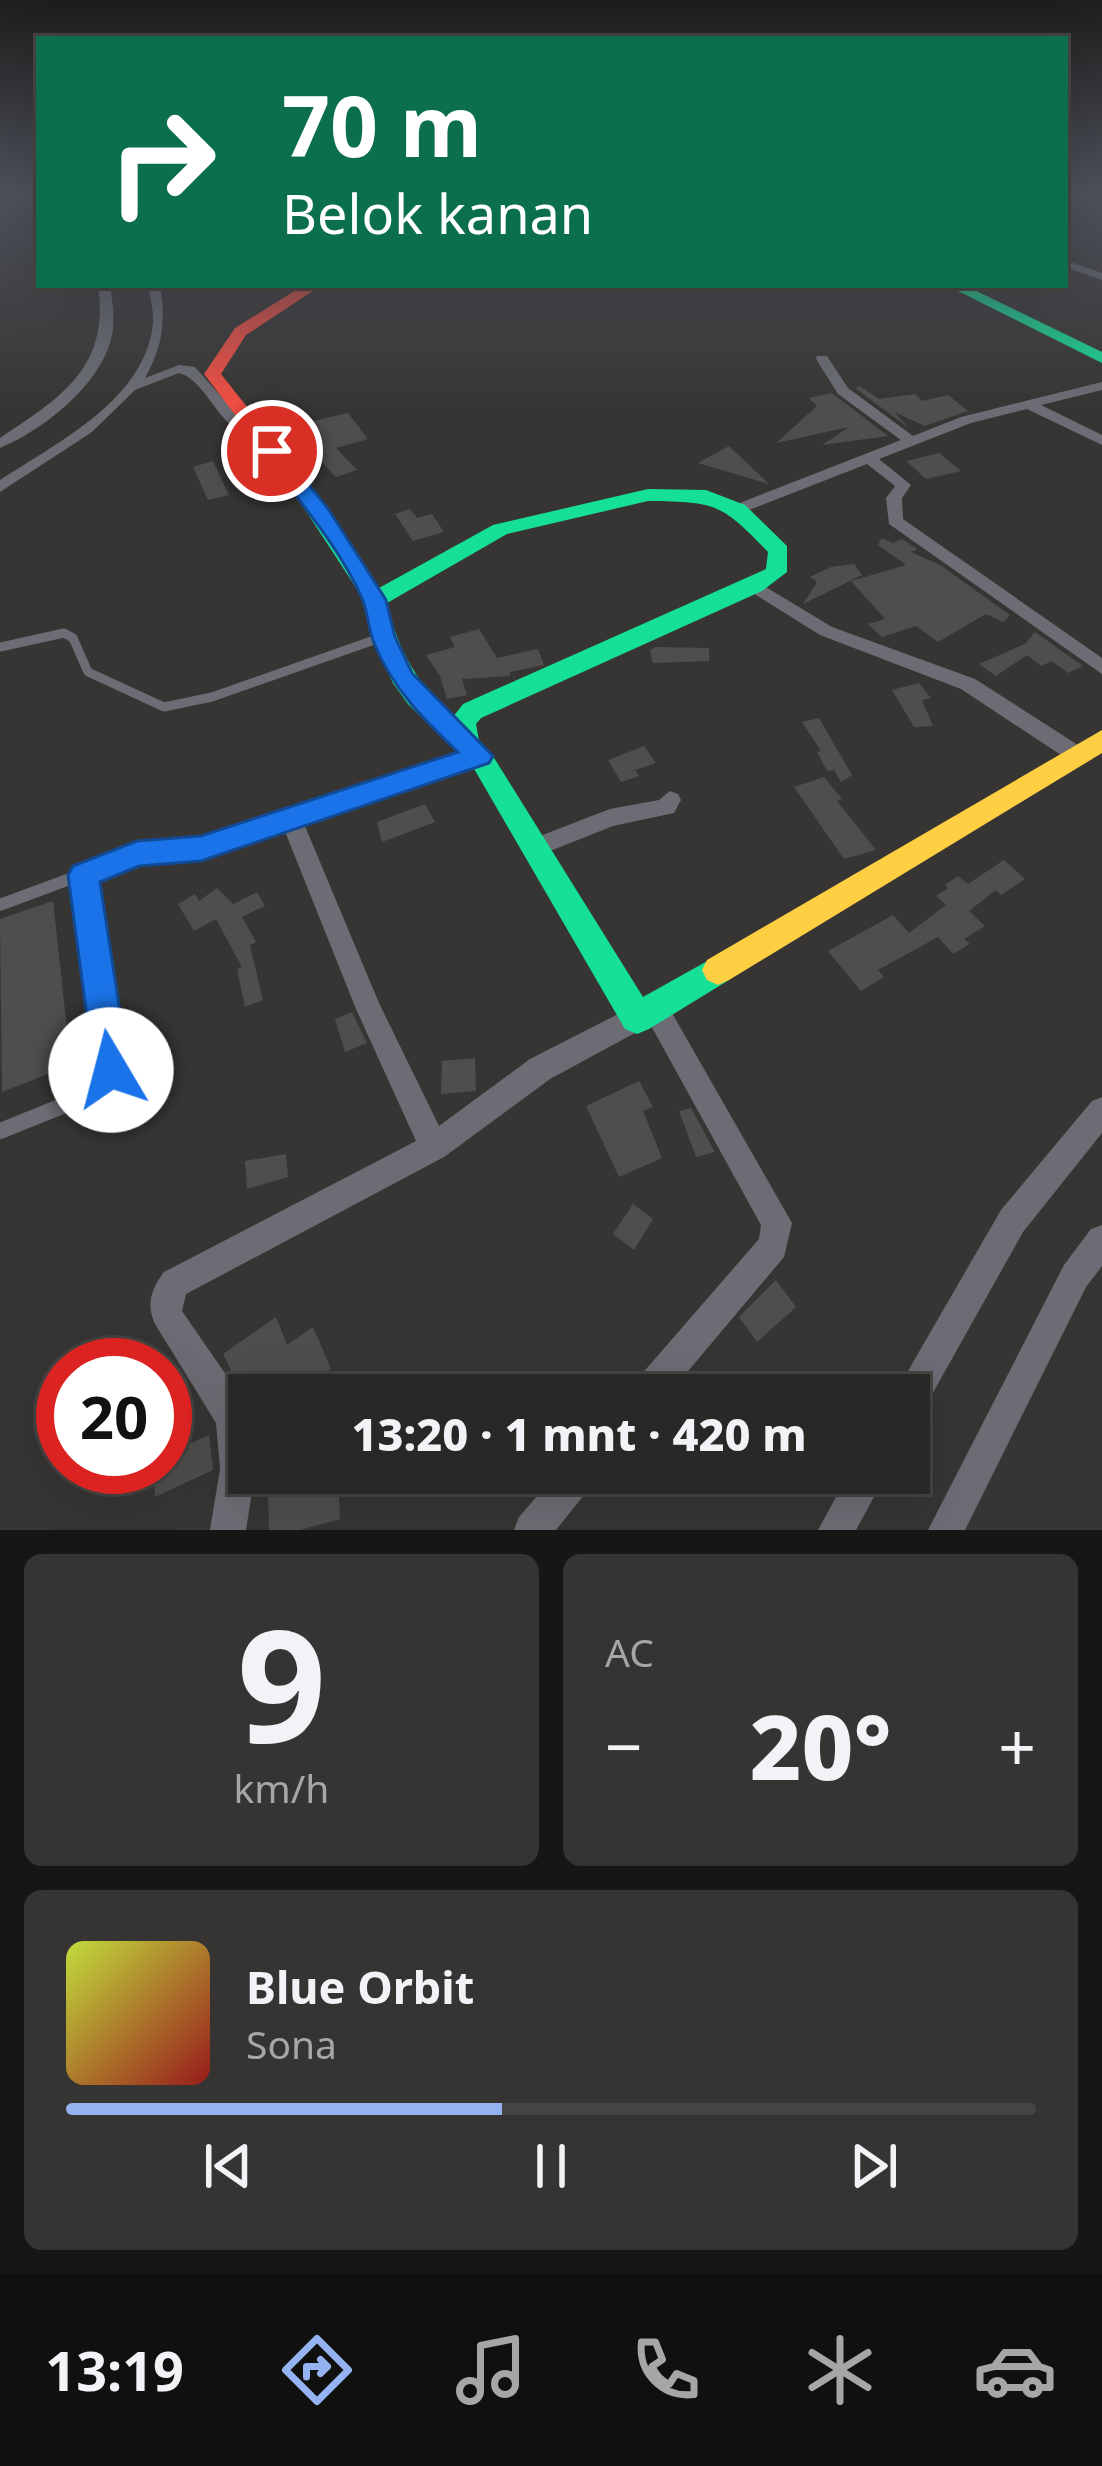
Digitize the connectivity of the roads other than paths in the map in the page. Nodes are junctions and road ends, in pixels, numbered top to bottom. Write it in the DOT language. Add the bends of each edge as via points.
graph roads {
  1 [pos="1071,265"];
  2 [pos="1102,277"];
  3 [pos="105,288"];
  4 [pos="155,288"];
  5 [pos="310,288"];
  6 [pos="959,288"];
  7 [pos="989,288"];
  8 [pos="1102,341"];
  9 [pos="159,344"];
  10 [pos="1102,358"];
  11 [pos="822,359"];
  12 [pos="168,370"];
  13 [pos="1102,386"];
  14 [pos="117,400"];
  15 [pos="1030,405"];
  16 [pos="247,419"];
  17 [pos="910,440"];
  18 [pos="1102,441"];
  19 [pos="0,444"];
  20 [pos="867,457"];
  21 [pos="0,487"];
  22 [pos="738,509"];
  23 [pos="754,586"];
  24 [pos="375,600"];
  25 [pos="383,637"];
  26 [pos="0,647"];
  27 [pos="1102,667"];
  28 [pos="1102,740"];
  29 [pos="473,749"];
  30 [pos="1077,755"];
  31 [pos="670,800"];
  32 [pos="291,819"];
  33 [pos="535,848"];
  34 [pos="83,875"];
  35 [pos="0,905"];
  36 [pos="646,1013"];
  37 [pos="1102,1111"];
  38 [pos="0,1131"];
  39 [pos="434,1147"];
  40 [pos="1102,1240"];
  41 [pos="664,1374"];
  42 [pos="925,1374"];
  43 [pos="562,1494"];
  44 [pos="856,1494"];
  45 [pos="228,1530"];
  46 [pos="532,1530"];
  47 [pos="836,1530"];
  48 [pos="946,1530"];
  1 -- 2 [label="street"];
  3 -- 19 [label="street" via="112,326 106,347 66,396"];
  4 -- 9 [label="street"];
  5 -- 16 [label="main road" via="246,326 213,365"];
  6 -- 10 [label="main road"];
  7 -- 8 [label="main road"];
  9 -- 12 [label="street"];
  9 -- 14 [label="street"];
  11 -- 17 [label="street" via="843,391"];
  12 -- 14 [label="street"];
  12 -- 16 [label="street" via="198,373 225,415"];
  13 -- 15 [label="street"];
  14 -- 21 [label="street"];
  15 -- 17 [label="street"];
  15 -- 18 [label="street"];
  16 -- 24 [label="main road"];
  17 -- 20 [label="street"];
  20 -- 22 [label="street"];
  20 -- 27 [label="street" via="903,485 895,521"];
  22 -- 23 [label="main road" via="779,550 776,572"];
  22 -- 24 [label="main road" via="706,496 648,495 500,529"];
  23 -- 29 [label="main road" via="484,704 463,723"];
  23 -- 30 [label="street" via="826,631 968,684"];
  24 -- 25 [label="main road"];
  25 -- 26 [label="lane" via="164,707 88,671 64,633"];
  25 -- 29 [label="main road" via="417,698"];
  28 -- 30 [label="main road"];
  29 -- 32 [label="lane"];
  29 -- 33 [label="main road"];
  30 -- 36 [label="main road"];
  31 -- 33 [label="street" via="649,814 610,818"];
  32 -- 34 [label="lane" via="201,849 137,854"];
  32 -- 39 [label="street"];
  33 -- 36 [label="main road"];
  34 -- 35 [label="lane"];
  34 -- 38 [label="lane" via="113,1080"];
  36 -- 39 [label="street" via="540,1069"];
  36 -- 41 [label="street" via="777,1223 773,1246"];
  37 -- 42 [label="street" via="1012,1221"];
  39 -- 45 [label="street" via="185,1276 167,1294 172,1325 229,1409 236,1438"];
  40 -- 48 [label="street" via="1075,1276"];
  43 -- 46 [label="street"];
  44 -- 47 [label="street"];
}
